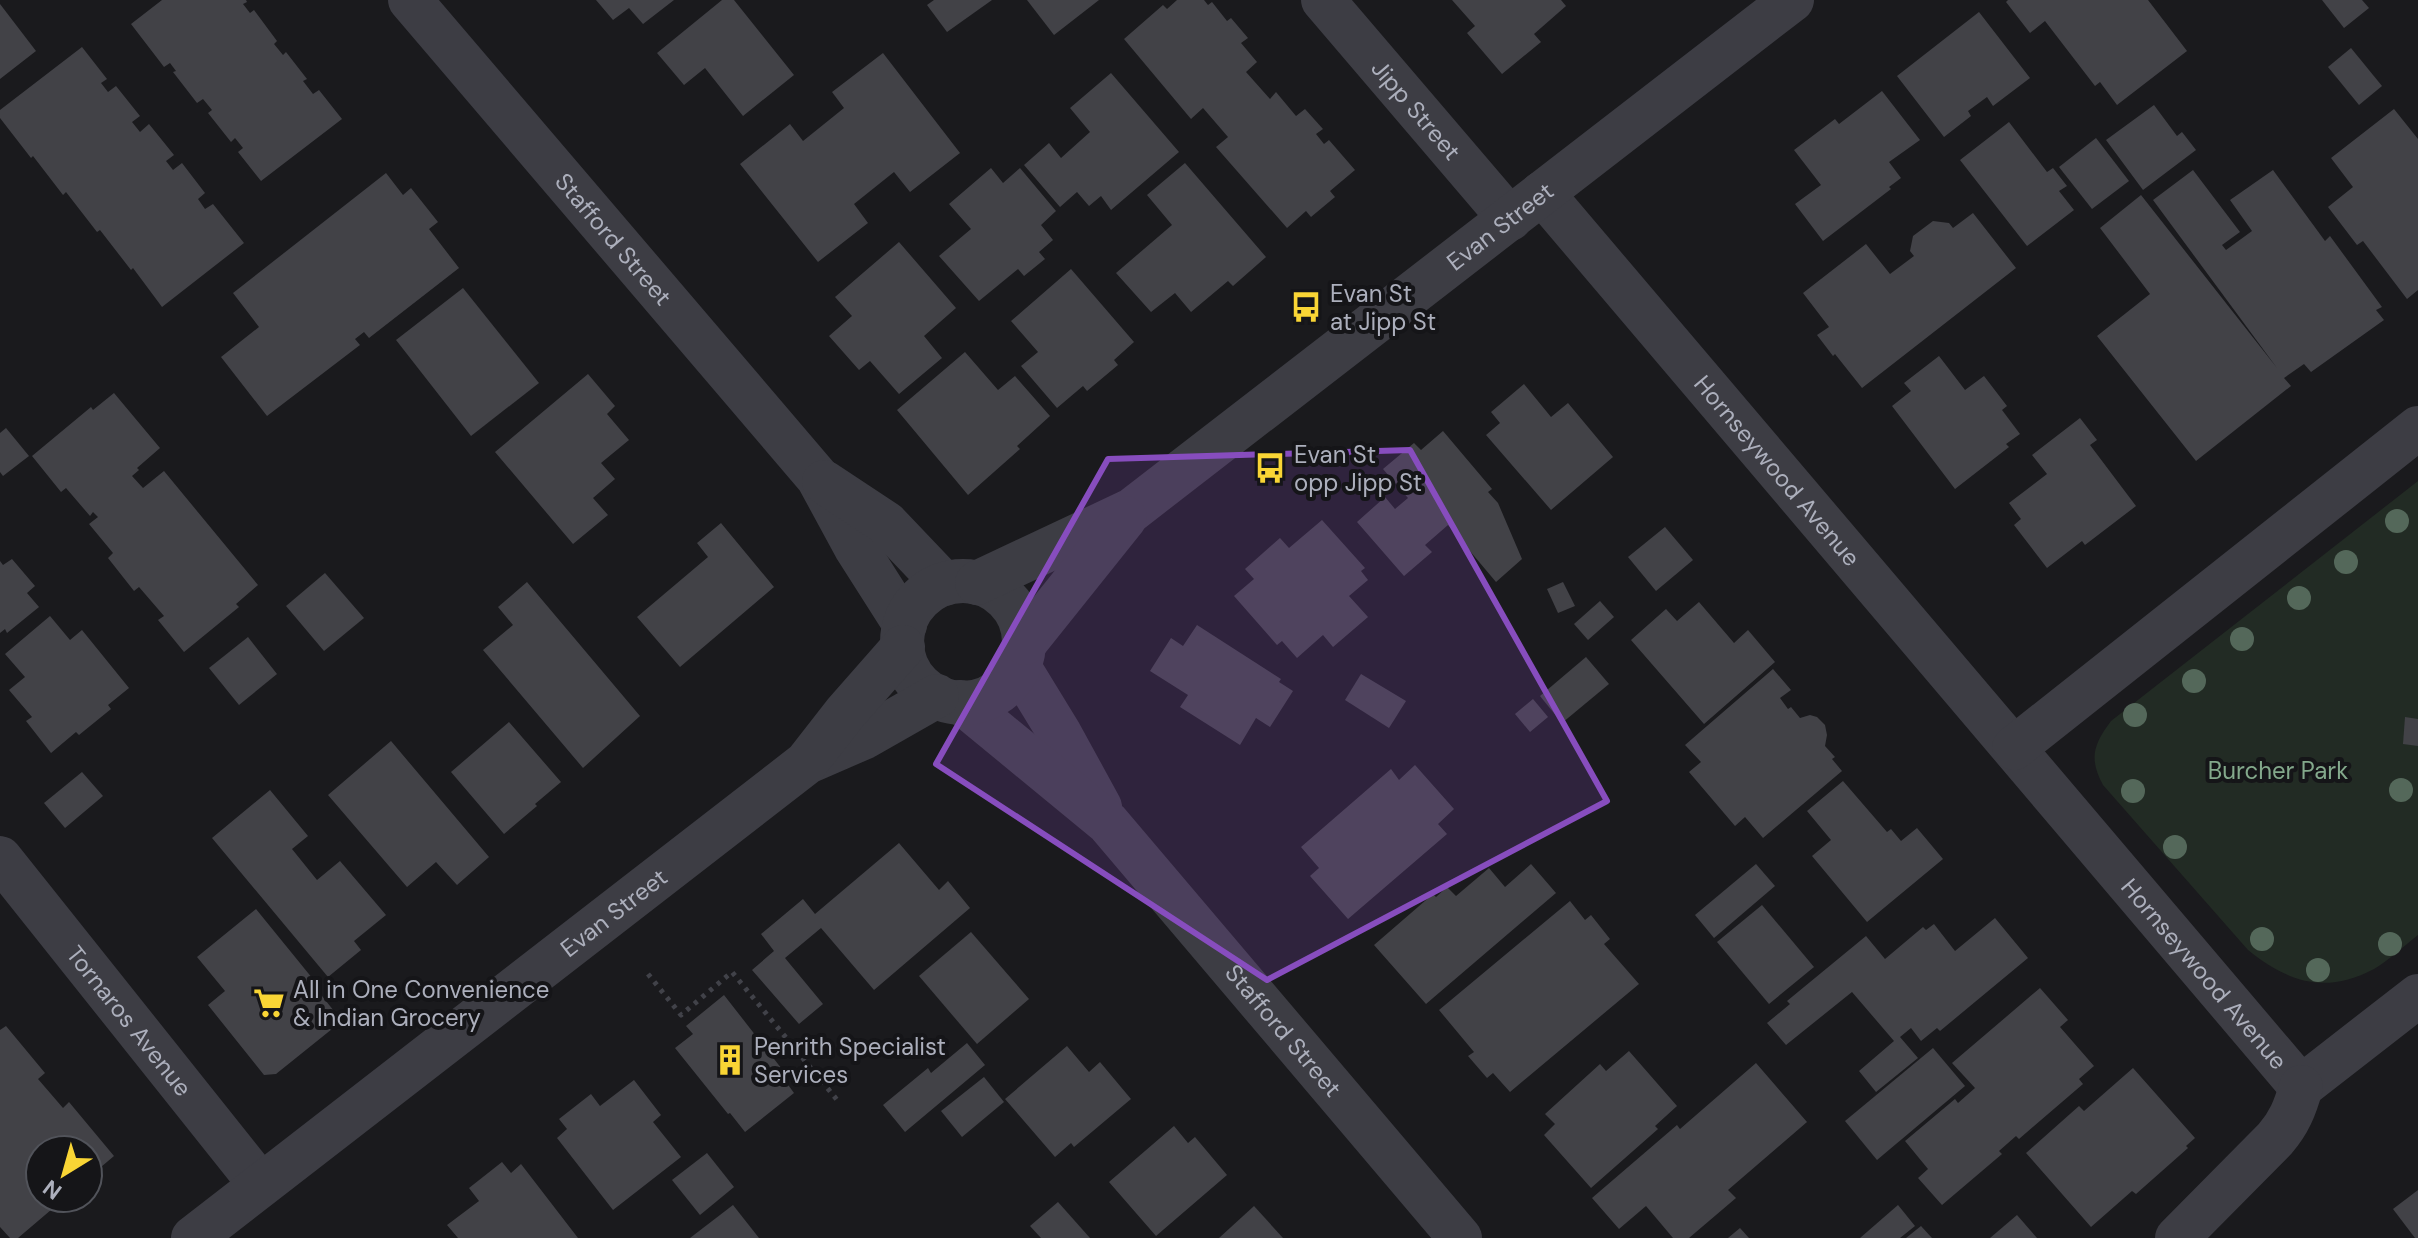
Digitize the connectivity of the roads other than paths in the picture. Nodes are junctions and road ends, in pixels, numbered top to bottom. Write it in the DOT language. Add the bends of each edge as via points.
graph roads {
  1 [pos="410,0"];
  2 [pos="1323,0"];
  3 [pos="1792,0"];
  4 [pos="1526,206"];
  5 [pos="2418,428"];
  6 [pos="818,478"];
  7 [pos="1132,510"];
  8 [pos="961,583"];
  9 [pos="904,636"];
  10 [pos="1022,655"];
  11 [pos="949,699"];
  12 [pos="2014,748"];
  13 [pos="806,763"];
  14 [pos="1108,823"];
  15 [pos="0,858"];
  16 [pos="2418,996"];
  17 [pos="2301,1087"];
  18 [pos="260,1184"];
  19 [pos="193,1238"];
  20 [pos="1460,1238"];
  21 [pos="2177,1238"];
  1 -- 6 [label="street, Stafford Street"];
  2 -- 4 [label="street, Jipp Street"];
  3 -- 4 [label="street, Evan Street"];
  4 -- 7 [label="street, Evan Street"];
  4 -- 12 [label="street, Hornseywood Avenue"];
  5 -- 12 [label="street"];
  6 -- 8 [label="street, Stafford Street"];
  6 -- 9 [label="street, Stafford Street"];
  7 -- 8 [label="street, Evan Street"];
  7 -- 10 [label="street, Evan Street"];
  8 -- 9 [label="street" via="930,590 911,611"];
  8 -- 10 [label="street" via="993,589 1006,598 1022,626"];
  9 -- 11 [label="street" via="913,676"];
  9 -- 13 [label="street, Evan Street"];
  10 -- 11 [label="street" via="1010,682 996,693 979,700"];
  10 -- 14 [label="street, Stafford Street"];
  11 -- 13 [label="street, Evan Street"];
  11 -- 14 [label="street, Stafford Street"];
  12 -- 17 [label="street, Hornseywood Avenue"];
  13 -- 18 [label="street, Evan Street"];
  14 -- 20 [label="street, Stafford Street"];
  15 -- 18 [label="street, Tornaros Avenue"];
  16 -- 17 [label="street, Hornseywood Avenue"];
  17 -- 21 [label="street" via="2281,1133"];
  18 -- 19 [label="street, Evan Street"];
}
